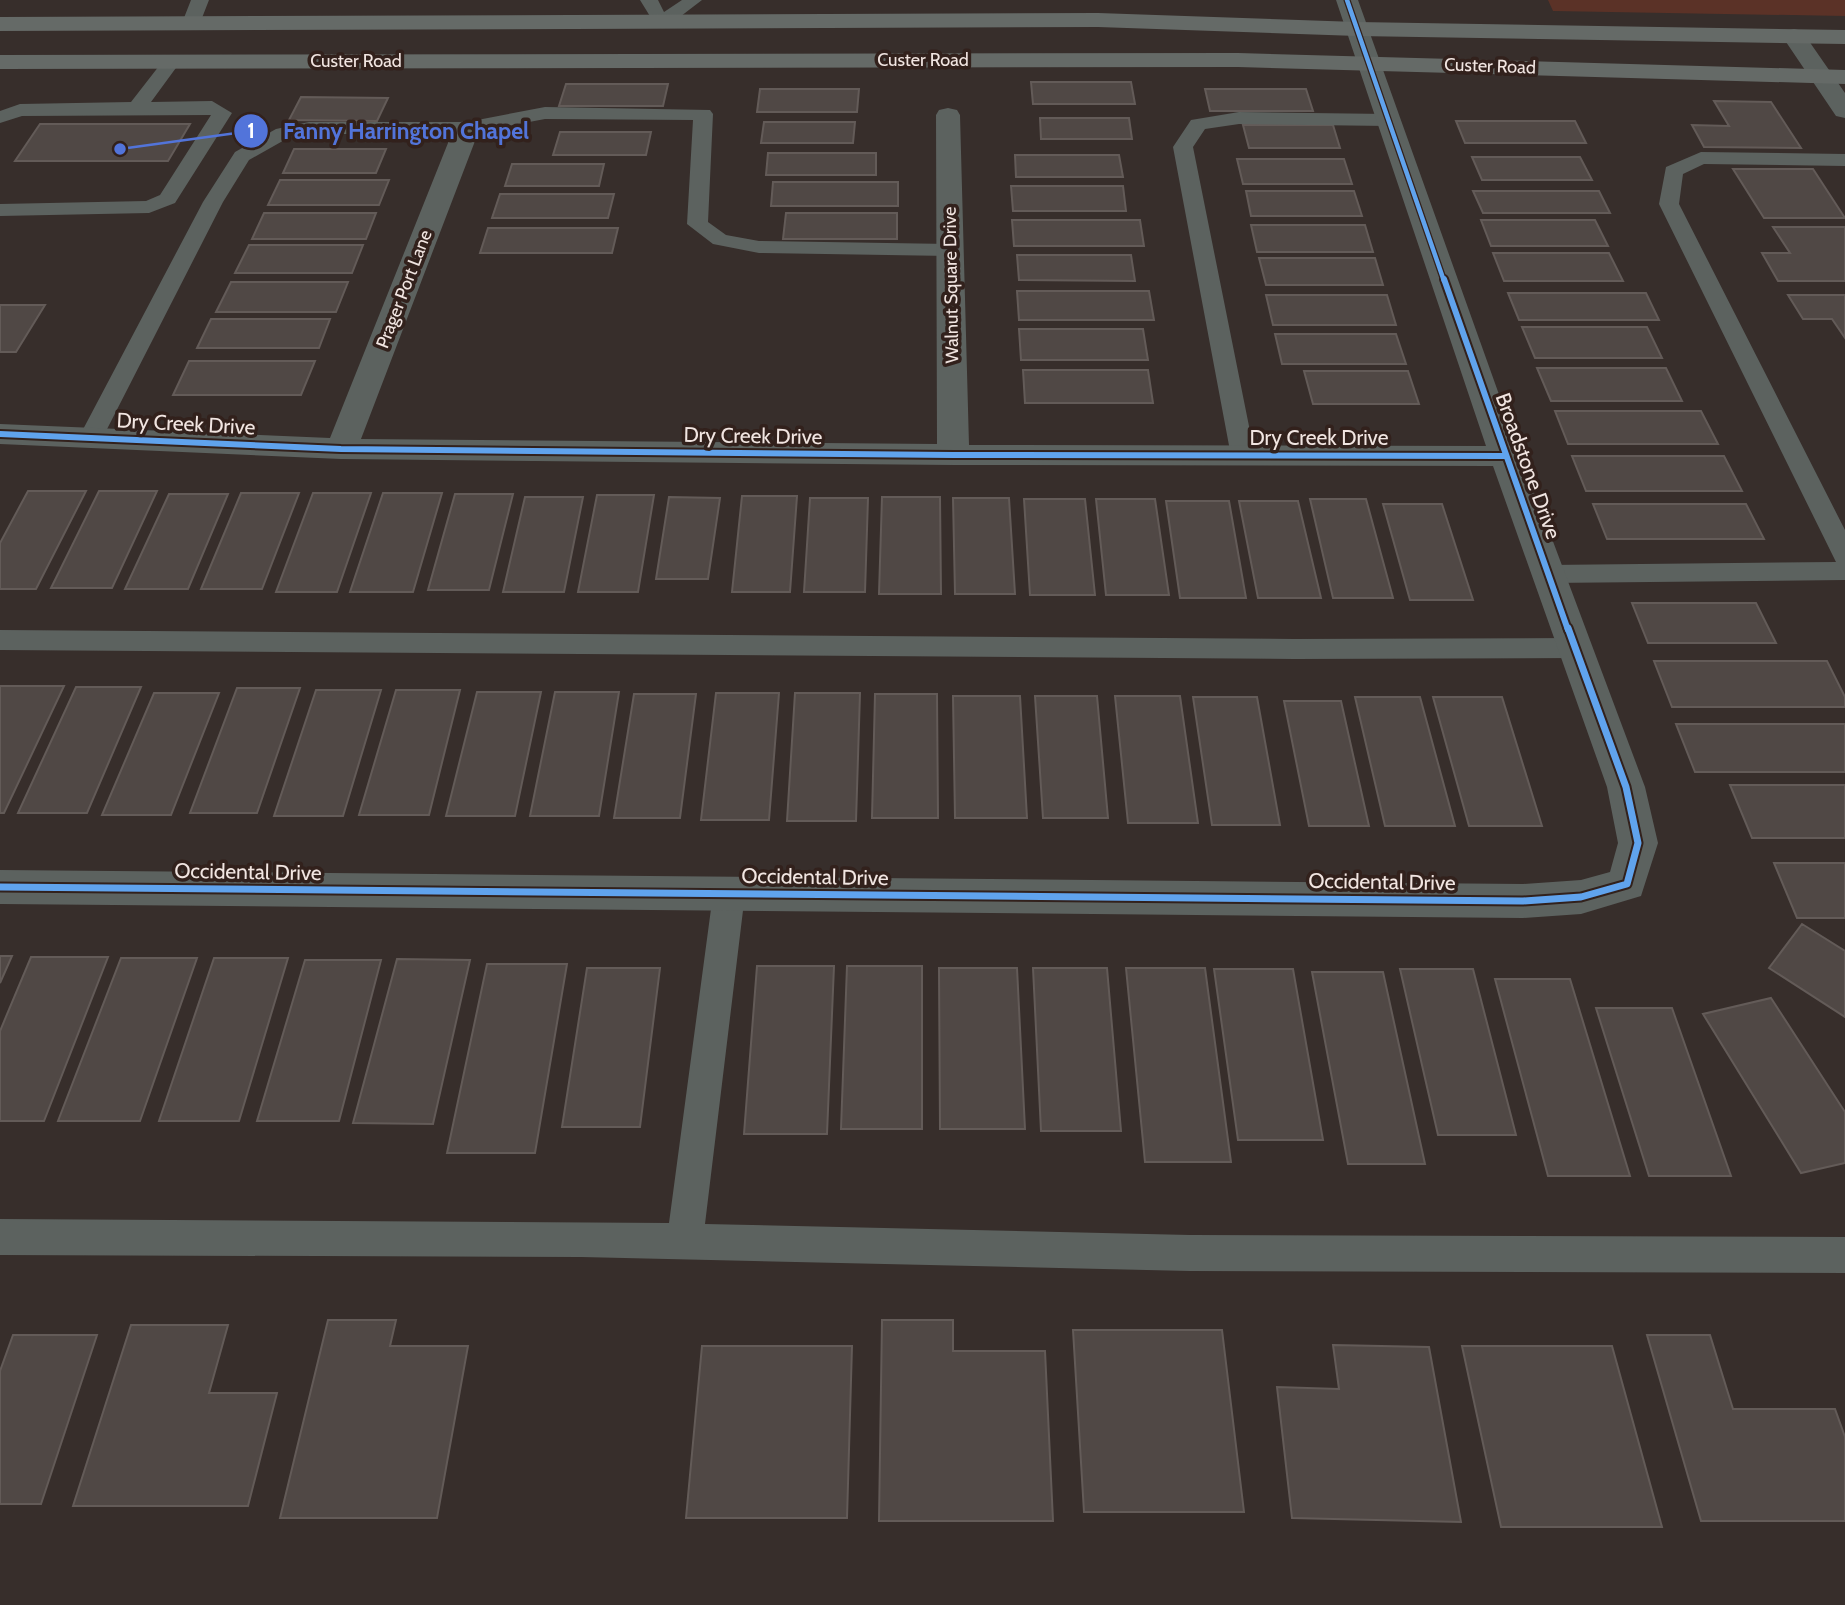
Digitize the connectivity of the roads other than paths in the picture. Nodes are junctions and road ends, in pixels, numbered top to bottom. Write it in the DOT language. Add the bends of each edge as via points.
graph roads {
  1 [pos="201,0"];
  2 [pos="649,0"];
  3 [pos="693,0"];
  4 [pos="1347,0"];
  5 [pos="663,22"];
  6 [pos="191,23"];
  7 [pos="0,24"];
  8 [pos="1357,29"];
  9 [pos="1794,36"];
  10 [pos="1845,37"];
  11 [pos="172,61"];
  12 [pos="654,61"];
  13 [pos="0,62"];
  14 [pos="1368,62"];
  15 [pos="1833,77"];
  16 [pos="137,108"];
  17 [pos="1845,111"];
  18 [pos="948,115"];
  19 [pos="0,117"];
  20 [pos="1388,120"];
  21 [pos="467,128"];
  22 [pos="1845,160"];
  23 [pos="0,210"];
  24 [pos="950,250"];
  25 [pos="0,434"];
  26 [pos="91,437"];
  27 [pos="341,449"];
  28 [pos="953,455"];
  29 [pos="1243,456"];
  30 [pos="1505,456"];
  31 [pos="1845,556"];
  32 [pos="1845,571"];
  33 [pos="1548,574"];
  34 [pos="0,640"];
  35 [pos="1576,648"];
  36 [pos="1627,884"];
  37 [pos="0,887"];
  38 [pos="729,894"];
  39 [pos="0,1237"];
  40 [pos="685,1242"];
  41 [pos="1845,1255"];
  1 -- 6 [label="lane"];
  2 -- 5 [label="lane"];
  3 -- 5 [label="lane"];
  4 -- 8 [label="street, Broadstone Drive"];
  5 -- 6 [label="main road, Custer Road"];
  5 -- 8 [label="main road, Custer Road" via="1098,20"];
  5 -- 12 [label="main road"];
  6 -- 7 [label="main road, Custer Road"];
  8 -- 9 [label="main road, Custer Road"];
  8 -- 14 [label="street, Broadstone Drive"];
  9 -- 10 [label="main road, Custer Road"];
  9 -- 15 [label="street"];
  11 -- 12 [label="main road, Custer Road"];
  11 -- 13 [label="main road, Custer Road"];
  11 -- 16 [label="lane"];
  12 -- 14 [label="main road, Custer Road"];
  14 -- 15 [label="main road, Custer Road"];
  14 -- 20 [label="street, Broadstone Drive"];
  15 -- 17 [label="street"];
  16 -- 19 [label="lane" via="20,110"];
  16 -- 23 [label="lane" via="212,107 222,113 168,199 149,207"];
  18 -- 24 [label="street, Walnut Square Drive"];
  20 -- 29 [label="lane" via="1238,118 1198,124 1183,147"];
  20 -- 30 [label="street, Broadstone Drive"];
  21 -- 24 [label="lane" via="545,113 703,114 697,224 720,240 759,247"];
  21 -- 26 [label="lane" via="309,128 283,133 242,156 213,202"];
  21 -- 27 [label="street, Prager Port Lane"];
  22 -- 31 [label="lane" via="1701,158 1673,171 1669,204"];
  24 -- 28 [label="street, Walnut Square Drive"];
  25 -- 26 [label="street, Dry Creek Drive"];
  26 -- 27 [label="street, Dry Creek Drive"];
  27 -- 28 [label="street, Dry Creek Drive"];
  28 -- 29 [label="street, Dry Creek Drive"];
  29 -- 30 [label="street, Dry Creek Drive"];
  30 -- 33 [label="street, Broadstone Drive"];
  32 -- 33 [label="lane"];
  33 -- 35 [label="street, Broadstone Drive"];
  34 -- 35 [label="lane"];
  35 -- 36 [label="street, Broadstone Drive" via="1626,787 1638,843"];
  36 -- 38 [label="street, Occidental Drive" via="1581,897 1524,901"];
  37 -- 38 [label="street, Occidental Drive"];
  38 -- 40 [label="lane"];
  39 -- 40 [label="lane"];
  40 -- 41 [label="lane" via="1190,1253"];
}
